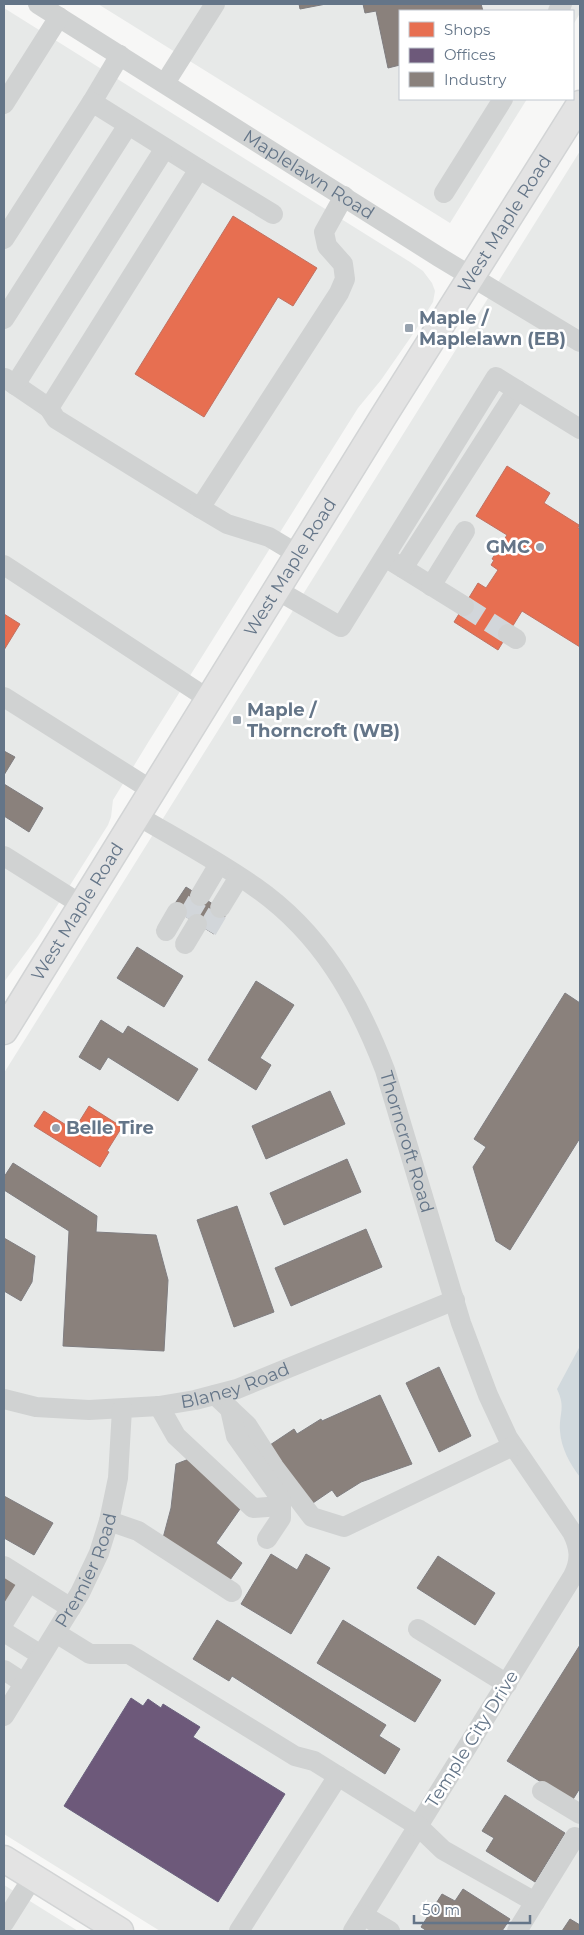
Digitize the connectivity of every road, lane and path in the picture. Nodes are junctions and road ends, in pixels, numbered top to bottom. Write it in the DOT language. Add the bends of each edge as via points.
graph roads {
  1 [pos="38,4"];
  2 [pos="215,4"];
  3 [pos="59,17"];
  4 [pos="120,55"];
  5 [pos="165,83"];
  6 [pos="502,100"];
  7 [pos="92,102"];
  8 [pos="4,104"];
  9 [pos="580,104"];
  10 [pos="128,125"];
  11 [pos="165,148"];
  12 [pos="199,169"];
  13 [pos="444,193"];
  14 [pos="344,196"];
  15 [pos="273,214"];
  16 [pos="4,239"];
  17 [pos="473,276"];
  18 [pos="4,319"];
  19 [pos="580,342"];
  20 [pos="9,381"];
  21 [pos="517,390"];
  22 [pos="49,408"];
  23 [pos="580,429"];
  24 [pos="200,508"];
  25 [pos="465,531"];
  26 [pos="299,555"];
  27 [pos="384,556"];
  28 [pos="4,565"];
  29 [pos="403,568"];
  30 [pos="431,586"];
  31 [pos="277,590"];
  32 [pos="464,606"];
  33 [pos="4,697"];
  34 [pos="210,700"];
  35 [pos="153,791"];
  36 [pos="138,816"];
  37 [pos="4,856"];
  38 [pos="224,868"];
  39 [pos="82,905"];
  40 [pos="192,921"];
  41 [pos="4,1031"];
  42 [pos="455,1300"];
  43 [pos="4,1399"];
  44 [pos="222,1402"];
  45 [pos="159,1406"];
  46 [pos="122,1409"];
  47 [pos="513,1446"];
  48 [pos="281,1506"];
  49 [pos="109,1520"];
  50 [pos="267,1540"];
  51 [pos="578,1543"];
  52 [pos="4,1566"];
  53 [pos="29,1582"];
  54 [pos="232,1592"];
  55 [pos="71,1608"];
  56 [pos="4,1622"];
  57 [pos="418,1629"];
  58 [pos="4,1632"];
  59 [pos="56,1633"];
  60 [pos="41,1655"];
  61 [pos="4,1670"];
  62 [pos="24,1683"];
  63 [pos="507,1684"];
  64 [pos="4,1716"];
  65 [pos="338,1776"];
  66 [pos="542,1790"];
  67 [pos="580,1814"];
  68 [pos="418,1826"];
  69 [pos="576,1837"];
  70 [pos="4,1859"];
  71 [pos="33,1877"];
  72 [pos="535,1902"];
  73 [pos="4,1923"];
  74 [pos="358,1923"];
  75 [pos="120,1931"];
  76 [pos="239,1931"];
  77 [pos="390,1931"];
  78 [pos="517,1931"];
  1 -- 3 [label="street, Maplelawn Road"];
  2 -- 5 [label="street"];
  3 -- 4 [label="street, Maplelawn Road"];
  3 -- 8 [label="street"];
  4 -- 5 [label="street, Maplelawn Road"];
  4 -- 7 [label="street"];
  5 -- 14 [label="street, Maplelawn Road"];
  6 -- 13 [label="street"];
  7 -- 10 [label="street"];
  7 -- 16 [label="street"];
  9 -- 17 [label="main road, West Maple Road"];
  10 -- 11 [label="street"];
  10 -- 18 [label="street"];
  11 -- 12 [label="street"];
  11 -- 20 [label="street"];
  12 -- 15 [label="street"];
  12 -- 22 [label="street"];
  14 -- 17 [label="street, Maplelawn Road"];
  14 -- 24 [label="street" via="324,232 327,246 343,264 345,280 339,293"];
  17 -- 19 [label="street, Maplelawn Road"];
  17 -- 26 [label="main road, West Maple Road"];
  20 -- 22 [label="street"];
  21 -- 23 [label="street"];
  21 -- 27 [label="street" via="496,377"];
  21 -- 29 [label="street"];
  22 -- 24 [label="street" via="56,420"];
  24 -- 26 [label="street" via="227,524 269,537"];
  25 -- 30 [label="street"];
  26 -- 31 [label="main road, West Maple Road"];
  27 -- 29 [label="street"];
  27 -- 31 [label="street" via="341,627"];
  28 -- 34 [label="street"];
  29 -- 30 [label="street"];
  30 -- 32 [label="street"];
  31 -- 34 [label="main road, West Maple Road"];
  33 -- 35 [label="street"];
  34 -- 35 [label="main road, West Maple Road"];
  35 -- 36 [label="main road, West Maple Road"];
  36 -- 38 [label="street, Thorncroft Road"];
  36 -- 39 [label="main road, West Maple Road"];
  37 -- 39 [label="street"];
  38 -- 38 [label="street" via="205,899"];
  38 -- 42 [label="street, Thorncroft Road" via="256,887 310,936 356,1001 385,1070"];
  39 -- 41 [label="main road, West Maple Road"];
  40 -- 40 [label="street" via="180,940"];
  42 -- 44 [label="street, Blaney Road" via="271,1375"];
  42 -- 47 [label="street, Thorncroft Road" via="488,1395"];
  43 -- 46 [label="street, Blaney Road" via="36,1407"];
  44 -- 45 [label="street, Blaney Road"];
  44 -- 47 [label="street" via="247,1425 312,1516 344,1527"];
  44 -- 48 [label="street" via="236,1436 281,1499"];
  45 -- 46 [label="street, Blaney Road"];
  45 -- 48 [label="street" via="176,1436 254,1508"];
  46 -- 49 [label="street, Premier Road" via="118,1478"];
  47 -- 51 [label="street, Thorncroft Road"];
  48 -- 50 [label="street" via="281,1518"];
  49 -- 54 [label="street" via="138,1531"];
  49 -- 55 [label="street, Premier Road" via="100,1553"];
  51 -- 63 [label="street, Temple City Drive" via="580,1554 573,1576"];
  52 -- 53 [label="street"];
  53 -- 55 [label="street"];
  53 -- 56 [label="street"];
  55 -- 59 [label="street, Premier Road"];
  57 -- 63 [label="street"];
  58 -- 60 [label="street"];
  59 -- 60 [label="street, Premier Road"];
  59 -- 65 [label="street" via="90,1654 129,1654 295,1756 314,1761"];
  60 -- 62 [label="street, Premier Road"];
  61 -- 62 [label="street"];
  62 -- 64 [label="street, Premier Road"];
  63 -- 68 [label="street, Temple City Drive"];
  65 -- 68 [label="street"];
  65 -- 76 [label="street"];
  66 -- 67 [label="street"];
  68 -- 72 [label="street" via="443,1850"];
  68 -- 74 [label="street, Temple City Drive"];
  69 -- 72 [label="street"];
  70 -- 71 [label="main road"];
  71 -- 73 [label="street"];
  71 -- 75 [label="main road"];
  72 -- 78 [label="street"];
  74 -- 77 [label="street"];
}
